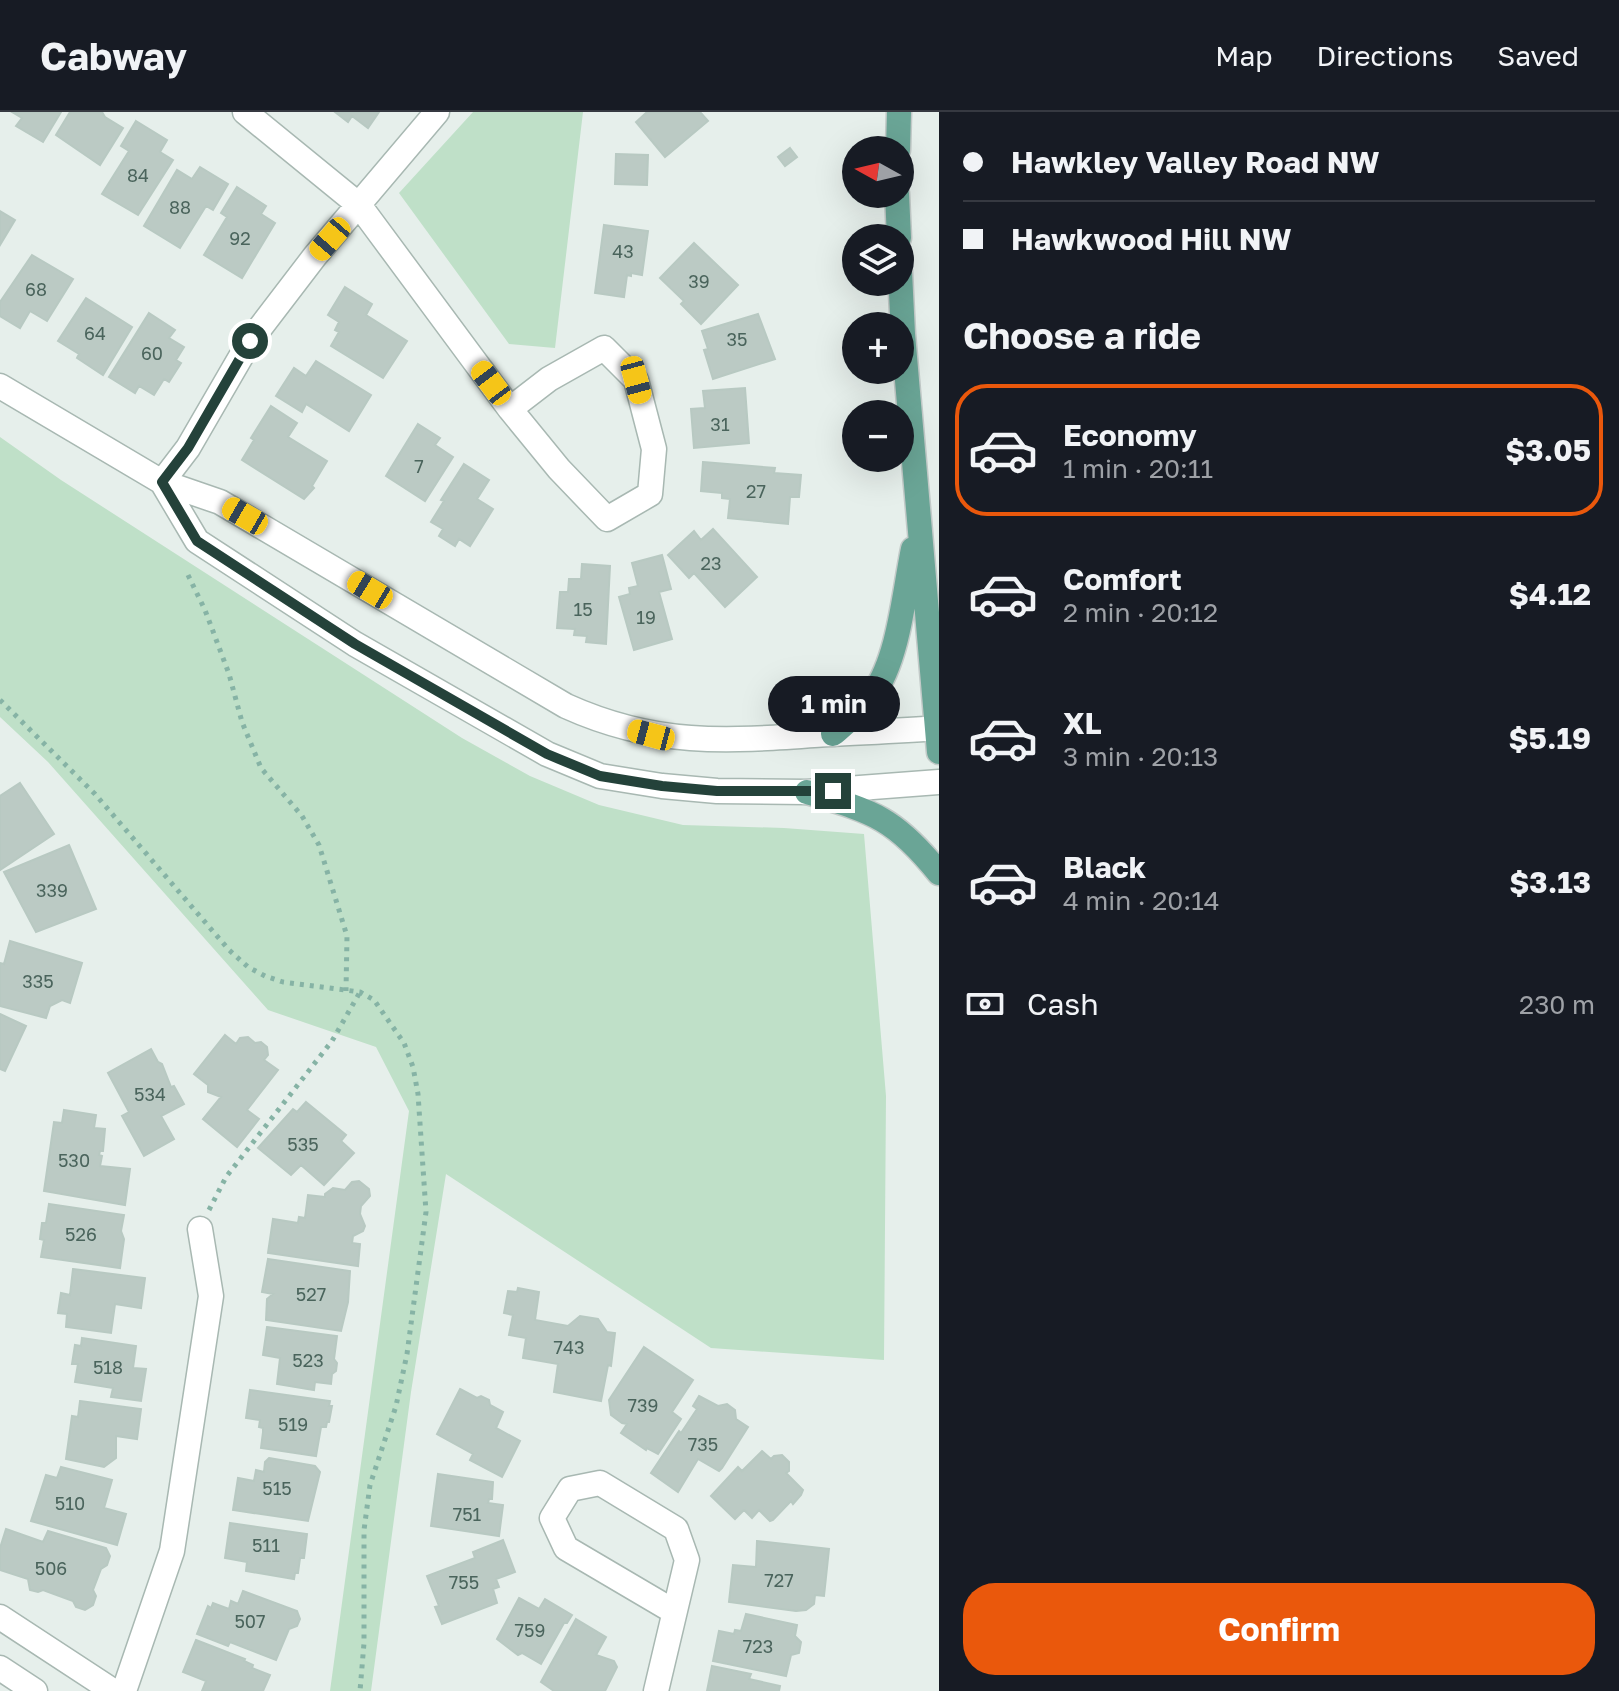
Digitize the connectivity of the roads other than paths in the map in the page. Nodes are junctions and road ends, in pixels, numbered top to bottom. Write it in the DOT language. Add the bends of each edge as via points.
graph roads {
  1 [pos="245,112"];
  2 [pos="437,112"];
  3 [pos="899,112"];
  4 [pos="898,136"];
  5 [pos="359,205"];
  6 [pos="902,296"];
  7 [pos="0,386"];
  8 [pos="510,409"];
  9 [pos="162,482"];
  10 [pos="918,523"];
  11 [pos="938,728"];
  12 [pos="833,734"];
  13 [pos="939,752"];
  14 [pos="939,782"];
  15 [pos="807,792"];
  16 [pos="939,873"];
  17 [pos="200,1229"];
  18 [pos="673,1611"];
  19 [pos="0,1617"];
  20 [pos="0,1668"];
  21 [pos="35,1691"];
  22 [pos="113,1691"];
  23 [pos="124,1691"];
  24 [pos="656,1691"];
  1 -- 5 [label="street"];
  2 -- 5 [label="street"];
  3 -- 4 [label="main road"];
  5 -- 8 [label="street"];
  5 -- 9 [label="street" via="250,341 188,448"];
  6 -- 10 [label="main road"];
  7 -- 9 [label="street"];
  8 -- 8 [label="street" via="607,519 650,494 654,449 636,380 604,348"];
  9 -- 12 [label="street" via="220,502 598,721 651,735 729,742"];
  9 -- 15 [label="street" via="197,541 355,644 547,754 600,776 662,786"];
  10 -- 11 [label="main road"];
  10 -- 12 [label="main road" via="892,654 873,695"];
  11 -- 12 [label="street"];
  11 -- 13 [label="main road"];
  14 -- 15 [label="street"];
  15 -- 16 [label="main road" via="871,811 905,834"];
  17 -- 23 [label="street" via="211,1296 172,1551"];
  18 -- 18 [label="street" via="687,1560 676,1529 600,1483 570,1489 552,1518 566,1548"];
  18 -- 24 [label="street"];
  19 -- 22 [label="street"];
  20 -- 21 [label="street"];
}
